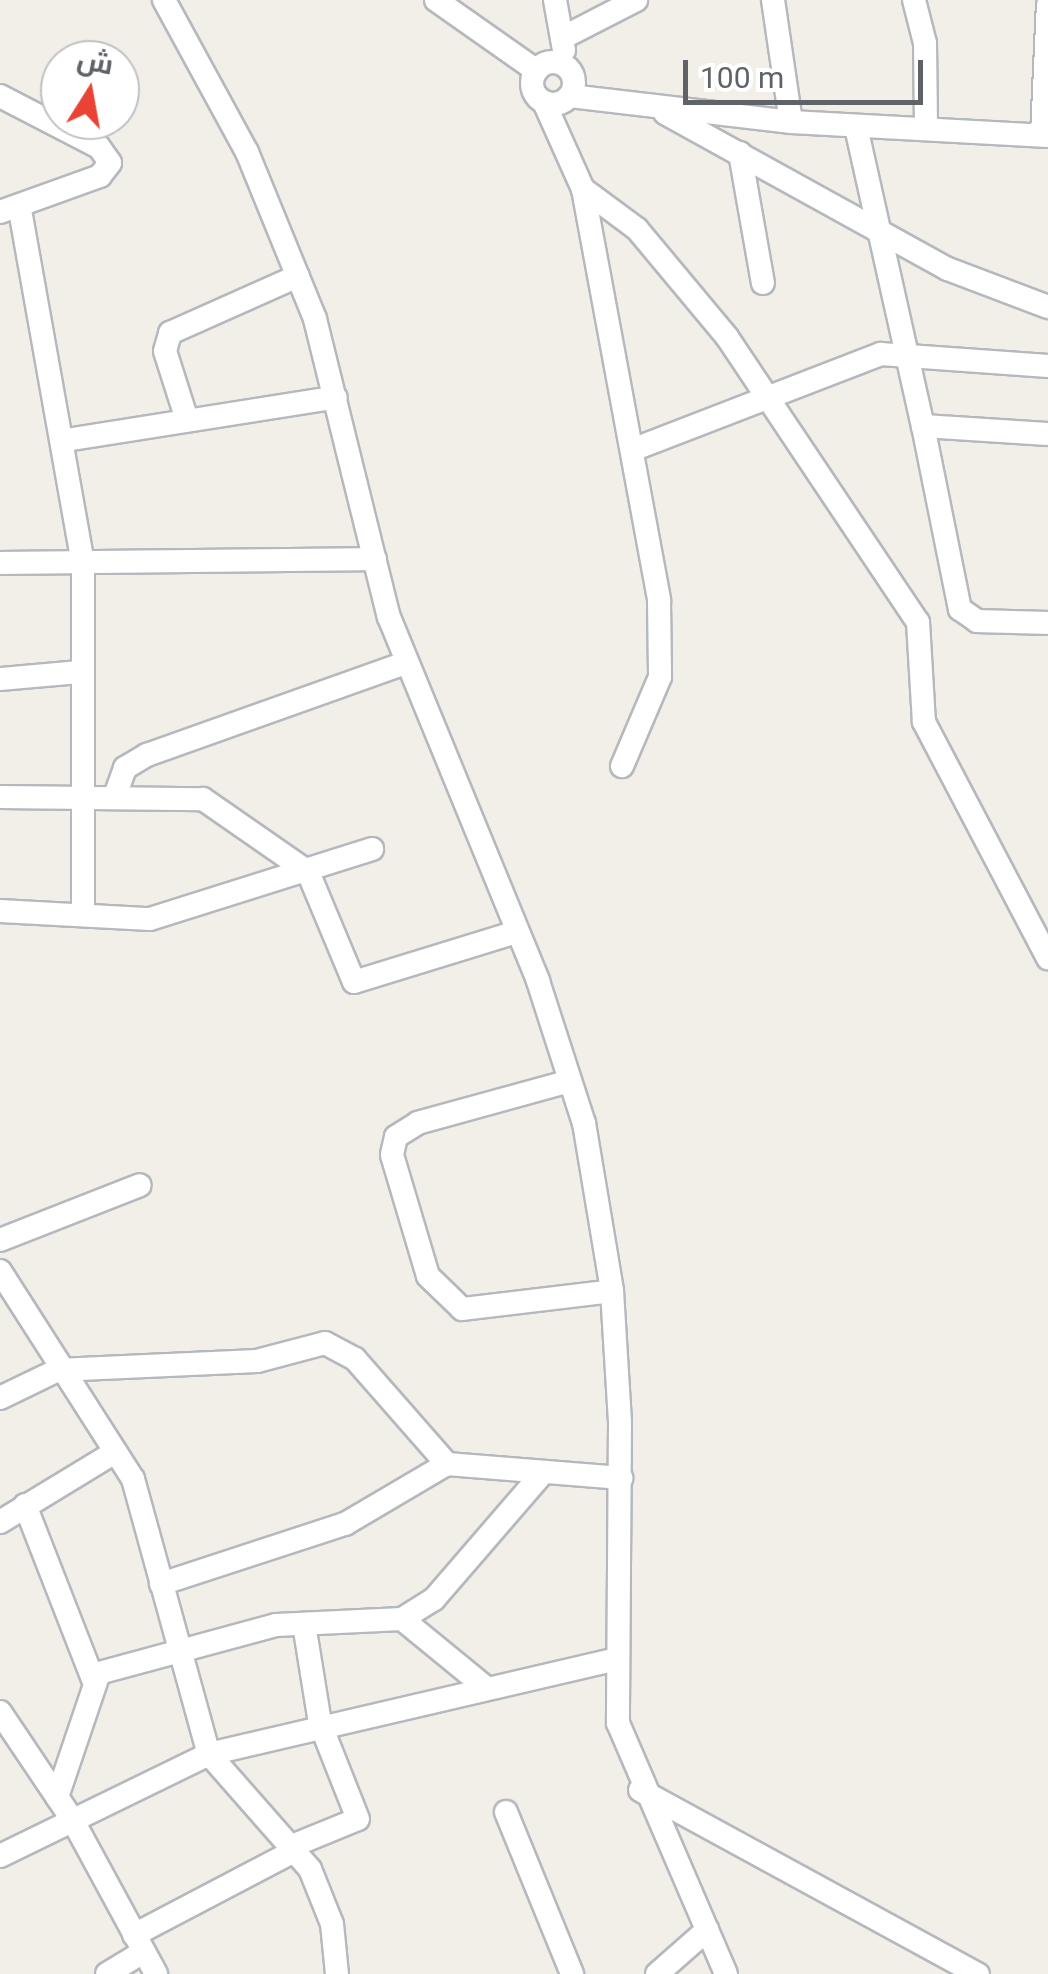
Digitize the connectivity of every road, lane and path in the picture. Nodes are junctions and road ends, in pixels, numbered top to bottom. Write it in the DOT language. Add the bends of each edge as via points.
graph roads {
  1 [pos="164,0"];
  2 [pos="436,0"];
  3 [pos="555,0"];
  4 [pos="634,0"];
  5 [pos="774,0"];
  6 [pos="914,0"];
  7 [pos="1048,6"];
  8 [pos="566,36"];
  9 [pos="562,65"];
  10 [pos="536,71"];
  11 [pos="570,96"];
  12 [pos="3,101"];
  13 [pos="544,102"];
  14 [pos="653,106"];
  15 [pos="791,122"];
  16 [pos="856,127"];
  17 [pos="926,128"];
  18 [pos="1045,135"];
  19 [pos="740,154"];
  20 [pos="583,189"];
  21 [pos="10,211"];
  22 [pos="879,229"];
  23 [pos="298,276"];
  24 [pos="764,284"];
  25 [pos="1048,307"];
  26 [pos="905,353"];
  27 [pos="1048,366"];
  28 [pos="336,397"];
  29 [pos="767,404"];
  30 [pos="188,420"];
  31 [pos="923,426"];
  32 [pos="1048,434"];
  33 [pos="66,440"];
  34 [pos="632,450"];
  35 [pos="375,558"];
  36 [pos="83,562"];
  37 [pos="0,564"];
  38 [pos="1048,624"];
  39 [pos="405,663"];
  40 [pos="80,672"];
  41 [pos="0,679"];
  42 [pos="622,766"];
  43 [pos="116,793"];
  44 [pos="82,794"];
  45 [pos="0,797"];
  46 [pos="372,849"];
  47 [pos="308,872"];
  48 [pos="0,912"];
  49 [pos="83,912"];
  50 [pos="517,932"];
  51 [pos="1048,958"];
  52 [pos="570,1081"];
  53 [pos="140,1185"];
  54 [pos="0,1240"];
  55 [pos="0,1271"];
  56 [pos="612,1291"];
  57 [pos="7,1301"];
  58 [pos="58,1370"];
  59 [pos="0,1398"];
  60 [pos="115,1452"];
  61 [pos="447,1464"];
  62 [pos="542,1474"];
  63 [pos="621,1478"];
  64 [pos="25,1505"];
  65 [pos="0,1522"];
  66 [pos="161,1584"];
  67 [pos="402,1618"];
  68 [pos="304,1624"];
  69 [pos="174,1648"];
  70 [pos="617,1660"];
  71 [pos="93,1679"];
  72 [pos="485,1687"];
  73 [pos="0,1712"];
  74 [pos="320,1722"];
  75 [pos="208,1754"];
  76 [pos="640,1790"];
  77 [pos="57,1797"];
  78 [pos="506,1812"];
  79 [pos="72,1819"];
  80 [pos="294,1848"];
  81 [pos="0,1856"];
  82 [pos="706,1930"];
  83 [pos="138,1943"];
  84 [pos="107,1974"];
  85 [pos="156,1974"];
  86 [pos="337,1974"];
  87 [pos="572,1974"];
  88 [pos="656,1974"];
  89 [pos="726,1974"];
  90 [pos="978,1974"];
  1 -- 23 [label="street" via="230,118"];
  2 -- 10 [label="street"];
  3 -- 8 [label="street"];
  4 -- 8 [label="street"];
  5 -- 15 [label="street"];
  6 -- 17 [label="street" via="925,44"];
  7 -- 18 [label="street"];
  8 -- 9 [label="street"];
  9 -- 10 [label="street"];
  9 -- 11 [label="street" via="573,75"];
  10 -- 13 [label="street" via="534,92"];
  11 -- 13 [label="street"];
  11 -- 14 [label="street"];
  12 -- 21 [label="street" via="99,147 110,163"];
  13 -- 20 [label="street"];
  14 -- 15 [label="street"];
  14 -- 19 [label="street"];
  15 -- 16 [label="street"];
  16 -- 17 [label="street"];
  16 -- 22 [label="street"];
  17 -- 18 [label="street"];
  19 -- 22 [label="street"];
  19 -- 24 [label="street"];
  20 -- 29 [label="street" via="636,228 727,337"];
  20 -- 34 [label="street"];
  21 -- 33 [label="street"];
  22 -- 25 [label="street" via="948,269"];
  22 -- 26 [label="street"];
  23 -- 28 [label="street"];
  23 -- 30 [label="street" via="170,333 164,351"];
  26 -- 27 [label="street"];
  26 -- 29 [label="street" via="828,372"];
  26 -- 31 [label="street"];
  28 -- 30 [label="street"];
  28 -- 35 [label="street"];
  29 -- 34 [label="street"];
  29 -- 51 [label="street" via="918,622 924,722"];
  30 -- 33 [label="street"];
  31 -- 32 [label="street"];
  31 -- 38 [label="street" via="960,608 977,621"];
  33 -- 36 [label="street"];
  34 -- 42 [label="street" via="663,637 650,710"];
  35 -- 36 [label="street"];
  35 -- 39 [label="street"];
  36 -- 37 [label="street"];
  36 -- 40 [label="street"];
  39 -- 43 [label="street" via="146,755 124,768"];
  39 -- 50 [label="street"];
  40 -- 41 [label="street"];
  40 -- 44 [label="street"];
  43 -- 44 [label="street"];
  43 -- 47 [label="street" via="191,794"];
  44 -- 45 [label="street"];
  44 -- 49 [label="street"];
  46 -- 47 [label="street"];
  47 -- 49 [label="street" via="150,919"];
  47 -- 50 [label="street" via="354,982"];
  48 -- 49 [label="street"];
  50 -- 52 [label="street"];
  52 -- 56 [label="street"];
  52 -- 56 [label="street" via="418,1123 396,1137 392,1155 428,1276 462,1308"];
  53 -- 54 [label="street"];
  55 -- 57 [label="street"];
  56 -- 63 [label="street"];
  57 -- 58 [label="street"];
  58 -- 59 [label="street"];
  58 -- 60 [label="street"];
  58 -- 61 [label="street" via="256,1361 340,1346"];
  60 -- 64 [label="street"];
  60 -- 66 [label="street" via="142,1501"];
  61 -- 62 [label="street"];
  61 -- 66 [label="street" via="346,1524"];
  62 -- 63 [label="street"];
  62 -- 67 [label="street" via="434,1599"];
  63 -- 70 [label="street"];
  64 -- 65 [label="street"];
  64 -- 71 [label="street"];
  66 -- 69 [label="street"];
  67 -- 68 [label="street"];
  67 -- 72 [label="street"];
  68 -- 69 [label="street"];
  68 -- 74 [label="street"];
  69 -- 71 [label="street"];
  69 -- 75 [label="street"];
  70 -- 72 [label="street"];
  70 -- 76 [label="street" via="618,1723"];
  71 -- 77 [label="street"];
  72 -- 74 [label="street"];
  73 -- 77 [label="street"];
  74 -- 75 [label="street"];
  74 -- 80 [label="street" via="357,1824"];
  75 -- 79 [label="street"];
  75 -- 80 [label="street"];
  76 -- 82 [label="street"];
  76 -- 90 [label="street"];
  77 -- 79 [label="street"];
  78 -- 87 [label="street"];
  79 -- 81 [label="street"];
  79 -- 83 [label="street"];
  80 -- 83 [label="street"];
  80 -- 86 [label="street" via="322,1890"];
  82 -- 88 [label="street"];
  82 -- 89 [label="street"];
  83 -- 84 [label="street"];
  83 -- 85 [label="street"];
}
